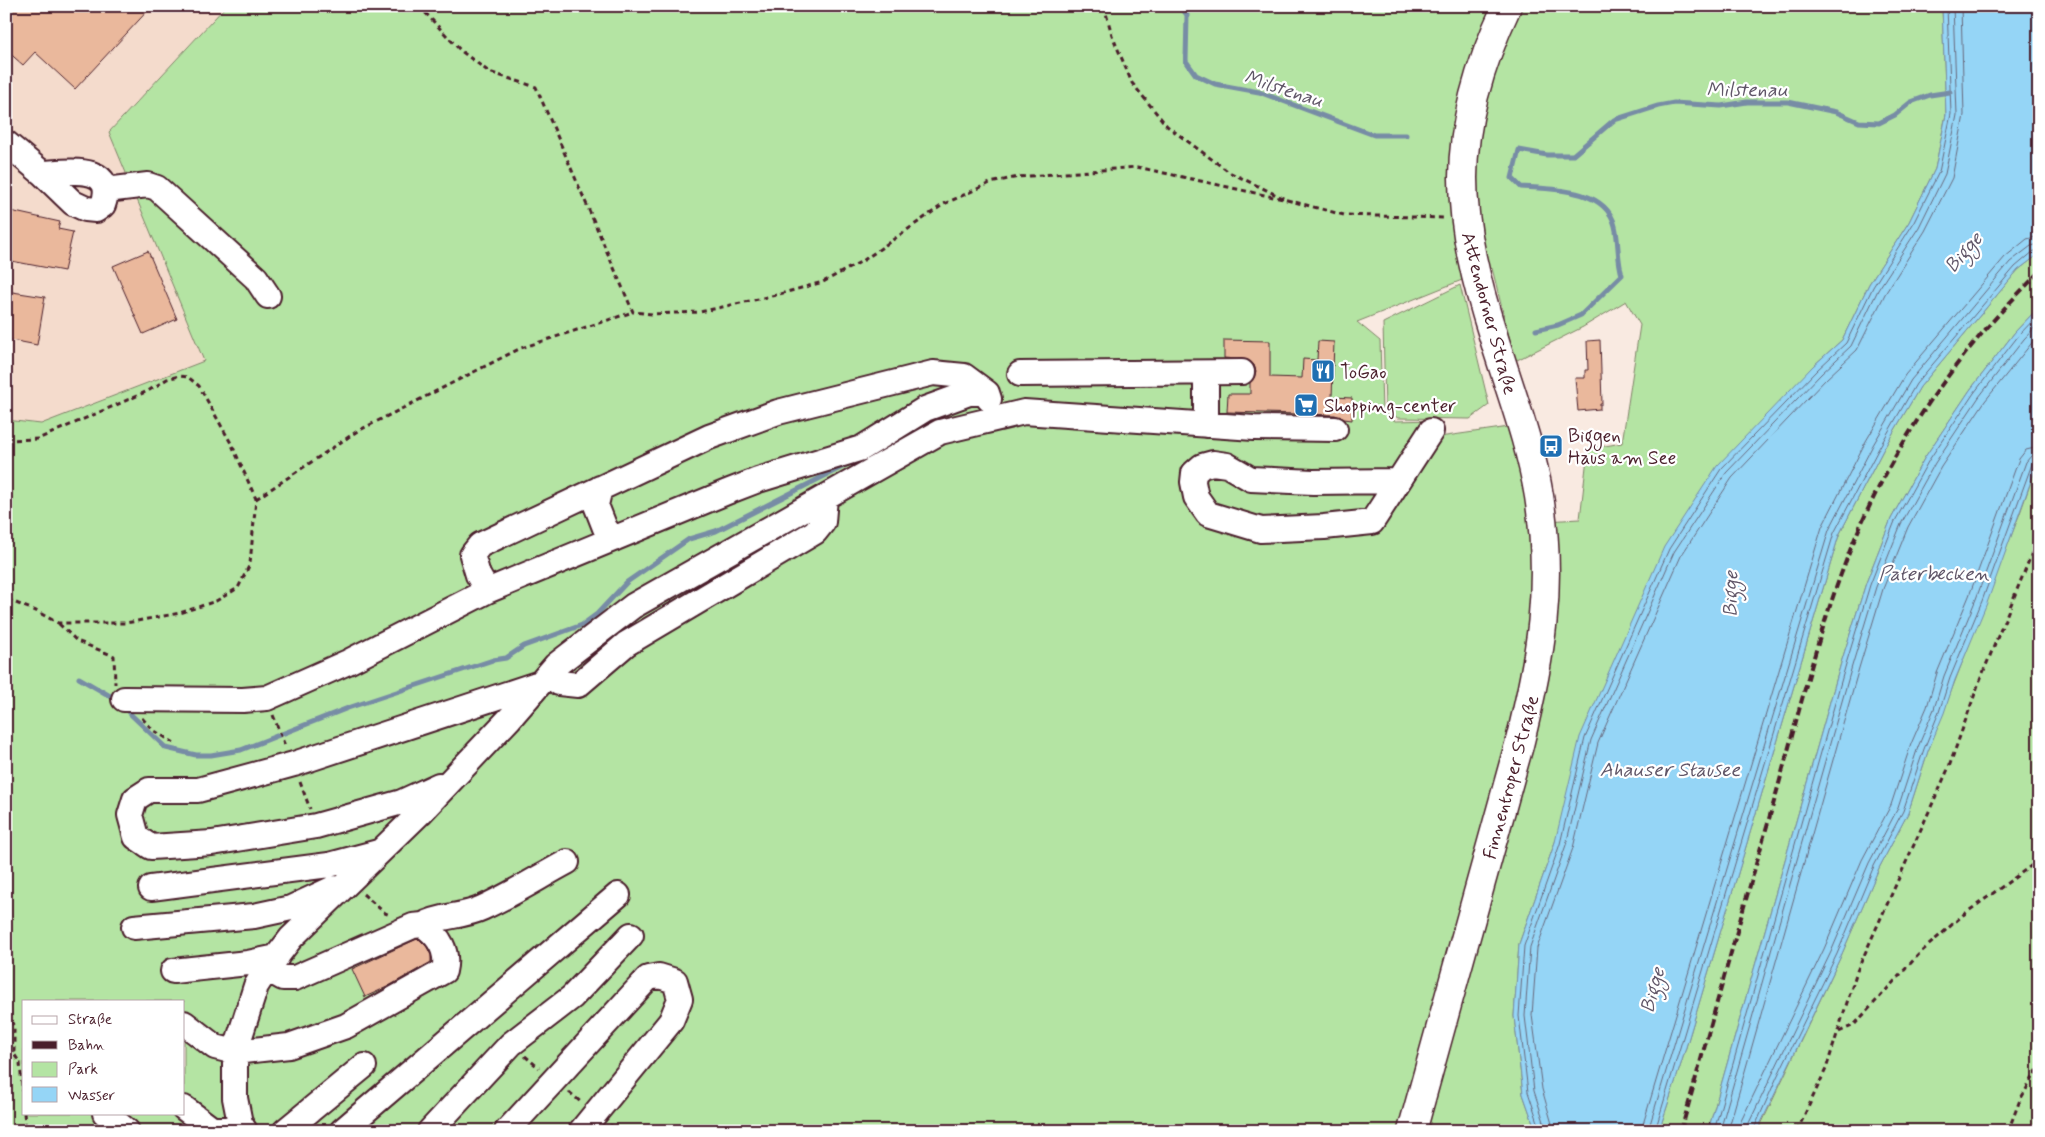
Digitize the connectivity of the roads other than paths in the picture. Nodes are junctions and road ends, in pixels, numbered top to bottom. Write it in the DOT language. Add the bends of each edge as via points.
graph roads {
  1 [pos="1507,6"];
  2 [pos="6,142"];
  3 [pos="268,296"];
  4 [pos="1242,372"];
  5 [pos="1206,373"];
  6 [pos="1020,374"];
  7 [pos="986,393"];
  8 [pos="1519,417"];
  9 [pos="998,418"];
  10 [pos="1206,425"];
  11 [pos="1335,430"];
  12 [pos="1430,431"];
  13 [pos="1398,481"];
  14 [pos="600,488"];
  15 [pos="614,540"];
  16 [pos="487,591"];
  17 [pos="544,679"];
  18 [pos="124,699"];
  19 [pos="452,779"];
  20 [pos="380,852"];
  21 [pos="567,862"];
  22 [pos="349,882"];
  23 [pos="151,888"];
  24 [pos="618,895"];
  25 [pos="418,925"];
  26 [pos="134,927"];
  27 [pos="631,936"];
  28 [pos="272,963"];
  29 [pos="172,971"];
  30 [pos="185,1024"];
  31 [pos="235,1052"];
  32 [pos="364,1066"];
  33 [pos="185,1109"];
  34 [pos="106,1114"];
  35 [pos="242,1127"];
  36 [pos="211,1130"];
  37 [pos="126,1131"];
  38 [pos="285,1131"];
  39 [pos="342,1131"];
  40 [pos="430,1131"];
  41 [pos="507,1131"];
  42 [pos="581,1131"];
  43 [pos="1412,1131"];
  1 -- 8 [label="main road, Attendorner Straße" via="1475,95 1463,178 1475,271"];
  2 -- 3 [label="street" via="73,203 86,209 96,210 103,205 106,190 148,185 157,188 256,278"];
  4 -- 5 [label="street"];
  5 -- 6 [label="street"];
  5 -- 10 [label="street"];
  7 -- 9 [label="street"];
  7 -- 14 [label="street" via="964,376 924,376 769,416 709,437"];
  7 -- 15 [label="street" via="969,393 925,409 862,448 758,480"];
  8 -- 43 [label="main road, Finnentroper Straße" via="1535,476 1544,538 1545,596 1540,654 1508,788"];
  9 -- 10 [label="street" via="1024,412"];
  9 -- 17 [label="street" via="940,432 633,606 556,665"];
  10 -- 11 [label="street"];
  12 -- 13 [label="street"];
  13 -- 13 [label="street" via="1372,522 1261,530 1208,514 1196,497 1193,482 1194,473 1213,463 1227,464 1251,479"];
  14 -- 15 [label="street" via="596,505 605,528"];
  14 -- 16 [label="street" via="480,545 472,555"];
  15 -- 16 [label="street"];
  16 -- 18 [label="street" via="348,662 267,698"];
  17 -- 19 [label="street"];
  17 -- 19 [label="street" via="294,764 198,790 149,790 135,799 130,815 136,837 152,846 212,843 316,826 402,802"];
  19 -- 20 [label="street"];
  20 -- 22 [label="street"];
  20 -- 23 [label="street" via="329,865"];
  21 -- 25 [label="street" via="481,909"];
  22 -- 26 [label="street" via="291,908 254,916"];
  22 -- 28 [label="street" via="291,938"];
  24 -- 39 [label="street"];
  25 -- 28 [label="street" via="295,978 283,978"];
  25 -- 31 [label="street" via="431,930 445,950 444,971 346,1026 289,1046"];
  27 -- 40 [label="street" via="572,997 511,1044"];
  28 -- 29 [label="street"];
  28 -- 31 [label="street" via="256,986"];
  30 -- 31 [label="street" via="215,1047"];
  31 -- 35 [label="street" via="234,1081"];
  32 -- 38 [label="street"];
  33 -- 36 [label="street"];
  34 -- 37 [label="street"];
  35 -- 36 [label="street"];
  41 -- 42 [label="street" via="648,978 659,976 675,981 680,999 672,1021"];
}
